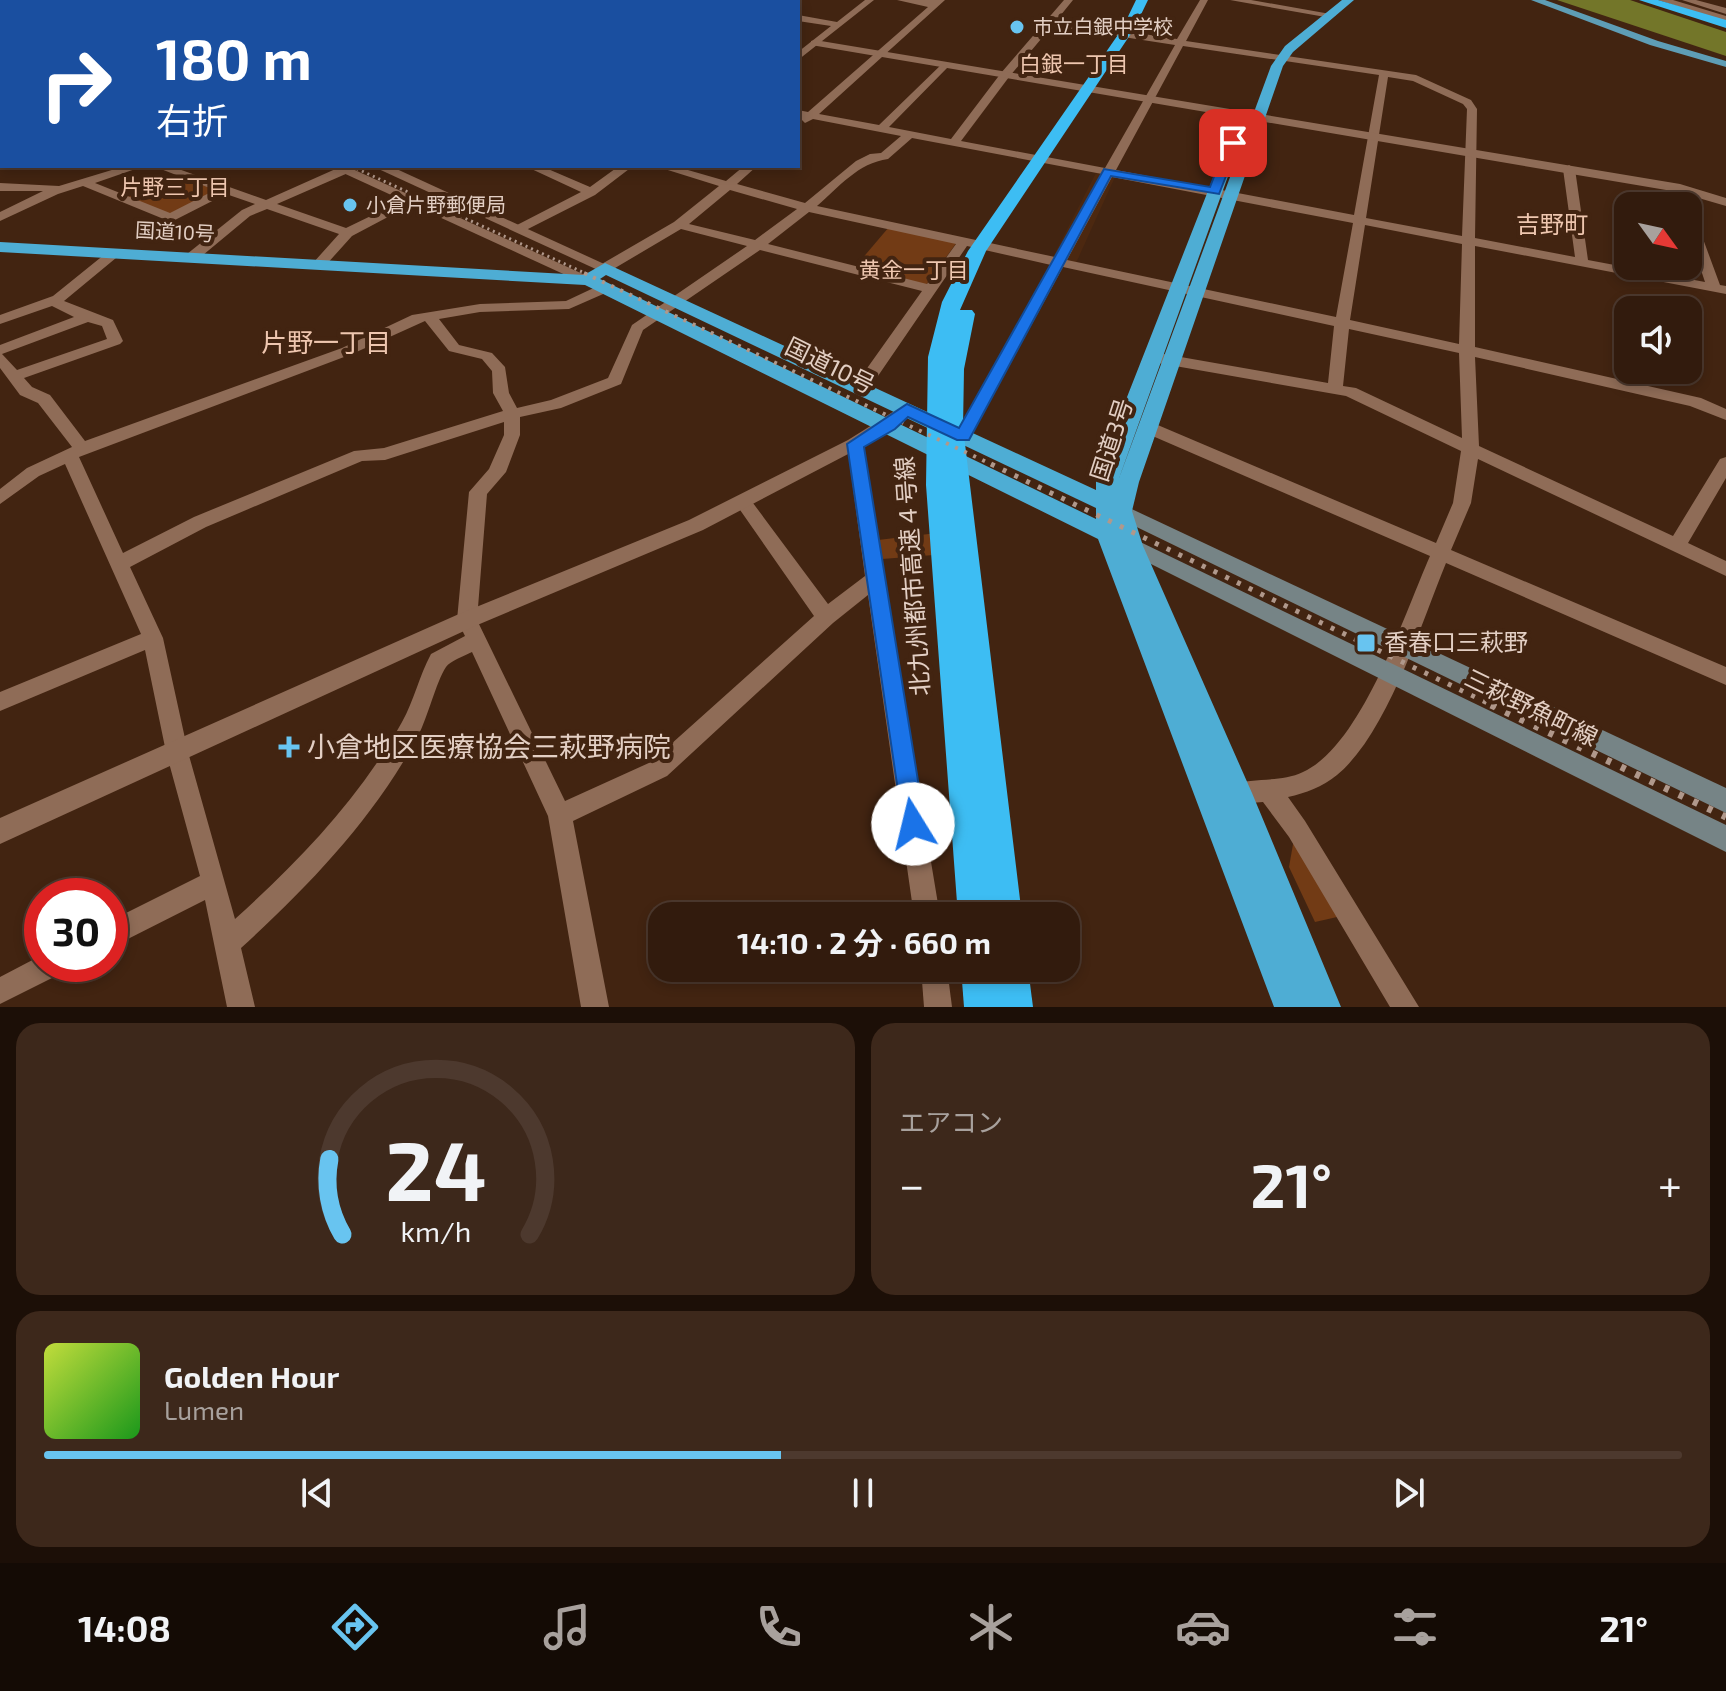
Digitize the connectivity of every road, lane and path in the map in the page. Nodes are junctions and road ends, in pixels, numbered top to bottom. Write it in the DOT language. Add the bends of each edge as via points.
graph roads {
  1 [pos="870,0"];
  2 [pos="901,0"];
  3 [pos="1069,0"];
  4 [pos="1142,0"];
  5 [pos="1152,0"];
  6 [pos="1204,0"];
  7 [pos="1235,0"];
  8 [pos="1349,0"];
  9 [pos="1536,0"];
  10 [pos="1645,0"];
  11 [pos="1657,0"];
  12 [pos="1666,0"];
  13 [pos="1678,0"];
  14 [pos="1686,0"];
  15 [pos="939,2"];
  16 [pos="1329,9"];
  17 [pos="1722,16"];
  18 [pos="800,18"];
  19 [pos="1049,23"];
  20 [pos="839,25"];
  21 [pos="1179,42"];
  22 [pos="815,43"];
  23 [pos="878,54"];
  24 [pos="800,55"];
  25 [pos="1276,56"];
  26 [pos="1726,64"];
  27 [pos="944,65"];
  28 [pos="1384,73"];
  29 [pos="1005,75"];
  30 [pos="1148,100"];
  31 [pos="804,114"];
  32 [pos="1250,116"];
  33 [pos="881,129"];
  34 [pos="910,134"];
  35 [pos="1372,137"];
  36 [pos="954,143"];
  37 [pos="1472,153"];
  38 [pos="131,168"];
  39 [pos="164,168"];
  40 [pos="340,168"];
  41 [pos="384,168"];
  42 [pos="536,168"];
  43 [pos="624,168"];
  44 [pos="667,168"];
  45 [pos="748,168"];
  46 [pos="1569,169"];
  47 [pos="1108,171"];
  48 [pos="83,182"];
  49 [pos="725,186"];
  50 [pos="0,187"];
  51 [pos="62,188"];
  52 [pos="1680,188"];
  53 [pos="225,190"];
  54 [pos="591,192"];
  55 [pos="1681,192"];
  56 [pos="1222,193"];
  57 [pos="414,200"];
  58 [pos="1726,202"];
  59 [pos="263,203"];
  60 [pos="807,208"];
  61 [pos="0,217"];
  62 [pos="1358,220"];
  63 [pos="679,225"];
  64 [pos="522,228"];
  65 [pos="347,233"];
  66 [pos="965,240"];
  67 [pos="1469,241"];
  68 [pos="756,245"];
  69 [pos="1702,245"];
  70 [pos="0,247"];
  71 [pos="115,253"];
  72 [pos="192,257"];
  73 [pos="1058,261"];
  74 [pos="1582,262"];
  75 [pos="320,263"];
  76 [pos="599,279"];
  77 [pos="1178,288"];
  78 [pos="1720,288"];
  79 [pos="931,289"];
  80 [pos="1195,291"];
  81 [pos="54,302"];
  82 [pos="680,302"];
  83 [pos="661,314"];
  84 [pos="429,316"];
  85 [pos="87,317"];
  86 [pos="0,320"];
  87 [pos="1342,324"];
  88 [pos="0,350"];
  89 [pos="1467,351"];
  90 [pos="1152,356"];
  91 [pos="0,358"];
  92 [pos="1170,361"];
  93 [pos="14,376"];
  94 [pos="1335,387"];
  95 [pos="861,388"];
  96 [pos="907,409"];
  97 [pos="512,414"];
  98 [pos="1726,415"];
  99 [pos="889,425"];
  100 [pos="1147,427"];
  101 [pos="963,436"];
  102 [pos="855,444"];
  103 [pos="1470,446"];
  104 [pos="76,452"];
  105 [pos="1726,463"];
  106 [pos="0,498"];
  107 [pos="744,503"];
  108 [pos="1111,516"];
  109 [pos="1677,545"];
  110 [pos="1132,546"];
  111 [pos="1441,551"];
  112 [pos="120,563"];
  113 [pos="1726,569"];
  114 [pos="875,579"];
  115 [pos="826,617"];
  116 [pos="472,630"];
  117 [pos="153,638"];
  118 [pos="1400,645"];
  119 [pos="1388,672"];
  120 [pos="1726,676"];
  121 [pos="0,702"];
  122 [pos="177,752"];
  123 [pos="1269,791"];
  124 [pos="1238,793"];
  125 [pos="1726,801"];
  126 [pos="560,815"];
  127 [pos="0,831"];
  128 [pos="1726,839"];
  129 [pos="214,882"];
  130 [pos="925,902"];
  131 [pos="974,902"];
  132 [pos="1003,902"];
  133 [pos="128,926"];
  134 [pos="227,944"];
  135 [pos="24,979"];
  136 [pos="935,982"];
  137 [pos="980,982"];
  138 [pos="1012,982"];
  139 [pos="0,991"];
  140 [pos="241,1007"];
  141 [pos="595,1007"];
  142 [pos="938,1007"];
  143 [pos="982,1007"];
  144 [pos="1015,1007"];
  145 [pos="1291,1007"];
  146 [pos="1324,1007"];
  147 [pos="1405,1007"];
  1 -- 20 [label="street"];
  2 -- 15 [label="street"];
  3 -- 19 [label="street"];
  4 -- 131 [label="highway, 北九州都市高速４号線" via="1128,29 977,251 952,302 938,357 938,485"];
  5 -- 132 [label="highway" via="1139,30 991,253 962,323 955,361 952,404 958,487"];
  6 -- 21 [label="street"];
  7 -- 16 [label="street"];
  8 -- 16 [label="highway, 国道3号"];
  9 -- 26 [label="main road"];
  10 -- 17 [label="highway"];
  11 -- 17 [label="highway"];
  12 -- 17 [label="highway"];
  12 -- 17 [label="street"];
  13 -- 17 [label="highway"];
  14 -- 17 [label="street"];
  15 -- 23 [label="street"];
  16 -- 25 [label="highway, 国道3号"];
  18 -- 20 [label="street"];
  19 -- 21 [label="street"];
  19 -- 29 [label="street"];
  20 -- 22 [label="street"];
  21 -- 25 [label="street"];
  21 -- 30 [label="street"];
  22 -- 23 [label="street"];
  22 -- 24 [label="street"];
  23 -- 27 [label="street"];
  23 -- 31 [label="street"];
  25 -- 28 [label="street"];
  25 -- 32 [label="highway, 国道3号"];
  27 -- 29 [label="street"];
  27 -- 33 [label="street"];
  28 -- 35 [label="street"];
  28 -- 37 [label="street" via="1416,78 1467,102 1472,109"];
  29 -- 30 [label="street"];
  29 -- 36 [label="street"];
  30 -- 32 [label="street"];
  30 -- 47 [label="street"];
  31 -- 33 [label="street"];
  32 -- 35 [label="street"];
  32 -- 56 [label="highway, 国道3号"];
  33 -- 34 [label="street"];
  34 -- 36 [label="street"];
  34 -- 60 [label="street" via="884,157 860,163"];
  35 -- 37 [label="street"];
  35 -- 62 [label="street"];
  36 -- 47 [label="street"];
  37 -- 46 [label="street"];
  37 -- 67 [label="street"];
  38 -- 48 [label="street"];
  39 -- 53 [label="street"];
  40 -- 57 [label="street"];
  40 -- 59 [label="street"];
  41 -- 64 [label="street"];
  42 -- 54 [label="street"];
  43 -- 54 [label="street"];
  44 -- 49 [label="street"];
  45 -- 49 [label="street"];
  46 -- 52 [label="street"];
  46 -- 74 [label="street"];
  47 -- 56 [label="street"];
  47 -- 73 [label="street"];
  48 -- 51 [label="street"];
  48 -- 53 [label="street" via="171,218"];
  49 -- 60 [label="street"];
  49 -- 63 [label="street"];
  50 -- 51 [label="street"];
  51 -- 61 [label="street"];
  52 -- 55 [label="street"];
  52 -- 58 [label="street"];
  53 -- 59 [label="street"];
  54 -- 64 [label="street"];
  56 -- 62 [label="street"];
  56 -- 77 [label="highway, 国道3号"];
  56 -- 80 [label="highway, 国道3号"];
  57 -- 65 [label="street"];
  57 -- 76 [label="street"];
  59 -- 65 [label="street"];
  59 -- 72 [label="street"];
  60 -- 66 [label="street"];
  60 -- 68 [label="street"];
  62 -- 67 [label="street"];
  62 -- 87 [label="street"];
  63 -- 68 [label="street"];
  63 -- 76 [label="street"];
  64 -- 76 [label="street"];
  65 -- 75 [label="street"];
  66 -- 73 [label="street"];
  66 -- 79 [label="street"];
  67 -- 74 [label="street"];
  67 -- 89 [label="street"];
  68 -- 79 [label="street"];
  68 -- 82 [label="street"];
  69 -- 78 [label="street"];
  70 -- 71 [label="highway, 国道10号"];
  71 -- 72 [label="highway, 国道10号"];
  71 -- 81 [label="street"];
  72 -- 75 [label="highway, 国道10号"];
  73 -- 77 [label="street"];
  73 -- 101 [label="street"];
  74 -- 78 [label="street"];
  75 -- 76 [label="highway, 国道10号"];
  76 -- 82 [label="highway, 国道10号"];
  76 -- 83 [label="highway, 国道10号"];
  76 -- 84 [label="street" via="569,305"];
  77 -- 80 [label="street"];
  77 -- 90 [label="highway, 国道3号"];
  79 -- 95 [label="street"];
  80 -- 87 [label="street"];
  80 -- 92 [label="highway, 国道3号"];
  81 -- 85 [label="street"];
  81 -- 86 [label="street"];
  82 -- 83 [label="street"];
  82 -- 95 [label="highway, 国道10号"];
  83 -- 97 [label="street" via="637,328 615,381"];
  83 -- 99 [label="highway, 国道10号"];
  84 -- 97 [label="street" via="454,348 487,356 500,370 501,393"];
  84 -- 104 [label="street"];
  85 -- 88 [label="street"];
  85 -- 93 [label="street" via="108,323 115,341"];
  87 -- 89 [label="street"];
  87 -- 94 [label="street"];
  89 -- 98 [label="street" via="1695,402"];
  89 -- 103 [label="street"];
  90 -- 92 [label="street"];
  90 -- 108 [label="highway, 国道3号" via="1107,476"];
  91 -- 93 [label="street"];
  92 -- 94 [label="street"];
  92 -- 100 [label="highway, 国道3号"];
  93 -- 104 [label="street" via="26,391 44,399"];
  94 -- 103 [label="street"];
  95 -- 96 [label="highway, 国道10号"];
  96 -- 99 [label="street"];
  96 -- 101 [label="highway, 国道10号"];
  97 -- 112 [label="street" via="385,454 360,455 200,522"];
  97 -- 116 [label="street" via="512,435 497,472 478,492"];
  99 -- 102 [label="street"];
  99 -- 108 [label="highway, 国道10号"];
  100 -- 108 [label="highway, 国道3号"];
  100 -- 111 [label="street"];
  101 -- 108 [label="highway, 国道10号"];
  102 -- 107 [label="street"];
  102 -- 114 [label="street"];
  103 -- 109 [label="street"];
  103 -- 111 [label="street" via="1469,481"];
  104 -- 106 [label="street" via="33,472"];
  104 -- 112 [label="street"];
  105 -- 109 [label="street"];
  107 -- 115 [label="street"];
  107 -- 116 [label="street"];
  108 -- 110 [label="highway, 国道3号"];
  108 -- 118 [label="main road, 三萩野魚町線"];
  108 -- 145 [label="highway"];
  109 -- 113 [label="street"];
  110 -- 119 [label="main road, 三萩野魚町線"];
  110 -- 124 [label="highway, 国道3号"];
  111 -- 118 [label="street"];
  111 -- 120 [label="street"];
  112 -- 117 [label="street"];
  114 -- 115 [label="street"];
  114 -- 130 [label="street"];
  115 -- 126 [label="street" via="659,769"];
  116 -- 122 [label="street"];
  116 -- 126 [label="street"];
  116 -- 134 [label="street" via="438,660 411,728 364,801 276,900"];
  117 -- 121 [label="street"];
  117 -- 122 [label="street"];
  118 -- 119 [label="street"];
  118 -- 125 [label="main road, 三萩野魚町線"];
  119 -- 123 [label="street" via="1376,705 1330,767 1307,782"];
  119 -- 128 [label="main road, 三萩野魚町線"];
  122 -- 127 [label="street"];
  122 -- 129 [label="street"];
  123 -- 124 [label="street"];
  123 -- 147 [label="street"];
  124 -- 146 [label="highway, 国道3号"];
  126 -- 141 [label="street"];
  129 -- 133 [label="street"];
  129 -- 134 [label="street"];
  134 -- 140 [label="street"];
  135 -- 139 [label="street"];
  136 -- 142 [label="street"];
  137 -- 143 [label="highway"];
  138 -- 144 [label="highway"];
}
